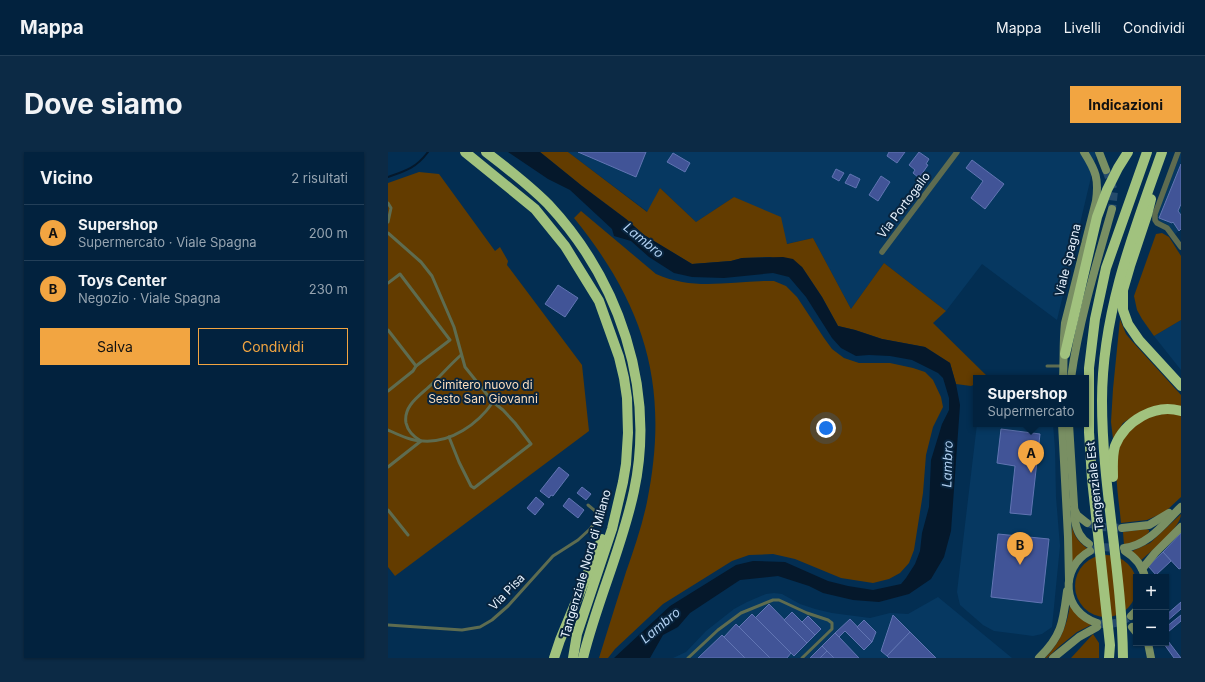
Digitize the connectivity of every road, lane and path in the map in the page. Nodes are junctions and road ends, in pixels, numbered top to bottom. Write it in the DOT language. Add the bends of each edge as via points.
graph roads {
  1 [pos="465,152"];
  2 [pos="486,152"];
  3 [pos="957,152"];
  4 [pos="1085,152"];
  5 [pos="1099,152"];
  6 [pos="1128,152"];
  7 [pos="1147,152"];
  8 [pos="1163,152"];
  9 [pos="1178,152"];
  10 [pos="1106,170"];
  11 [pos="388,202"];
  12 [pos="1112,209"];
  13 [pos="388,222"];
  14 [pos="388,230"];
  15 [pos="388,234"];
  16 [pos="1181,248"];
  17 [pos="882,252"];
  18 [pos="388,283"];
  19 [pos="388,330"];
  20 [pos="1065,354"];
  21 [pos="461,355"];
  22 [pos="416,366"];
  23 [pos="1047,366"];
  24 [pos="1064,366"];
  25 [pos="1063,375"];
  26 [pos="1071,375"];
  27 [pos="1089,375"];
  28 [pos="1181,386"];
  29 [pos="388,391"];
  30 [pos="493,402"];
  31 [pos="1181,411"];
  32 [pos="1062,427"];
  33 [pos="1069,427"];
  34 [pos="1089,427"];
  35 [pos="388,430"];
  36 [pos="449,437"];
  37 [pos="421,441"];
  38 [pos="388,467"];
  39 [pos="1112,500"];
  40 [pos="604,504"];
  41 [pos="588,505"];
  42 [pos="1073,506"];
  43 [pos="1181,506"];
  44 [pos="388,510"];
  45 [pos="600,516"];
  46 [pos="1087,522"];
  47 [pos="1181,527"];
  48 [pos="1122,528"];
  49 [pos="408,535"];
  50 [pos="1142,568"];
  51 [pos="1144,574"];
  52 [pos="593,575"];
  53 [pos="609,577"];
  54 [pos="1068,584"];
  55 [pos="388,625"];
  56 [pos="1146,646"];
  57 [pos="1149,646"];
  58 [pos="1042,655"];
  59 [pos="1151,657"];
  60 [pos="554,658"];
  61 [pos="573,658"];
  62 [pos="583,658"];
  63 [pos="589,658"];
  64 [pos="688,658"];
  65 [pos="802,658"];
  66 [pos="1034,658"];
  67 [pos="1053,658"];
  68 [pos="1110,658"];
  69 [pos="1123,658"];
  70 [pos="1127,658"];
  1 -- 52 [label="highway" via="535,209 564,246 599,301 619,357 627,398 625,433 619,482 609,529"];
  2 -- 53 [label="highway, Tangenziale Nord di Milano" via="548,204 585,250 596,266 618,312 630,351 636,376 640,446 635,489"];
  3 -- 17 [label="street, Via Portogallo"];
  4 -- 20 [label="street, Viale Spagna" via="1098,187 1065,323"];
  5 -- 10 [label="street"];
  6 -- 20 [label="highway" via="1112,179 1097,217"];
  7 -- 27 [label="highway, Tangenziale Est" via="1106,268"];
  8 -- 28 [label="highway" via="1147,215 1123,290 1123,310 1128,324 1139,340"];
  8 -- 39 [label="highway, Tangenziale Est" via="1124,260 1110,314 1102,400 1104,450"];
  9 -- 16 [label="street" via="1155,220 1157,224 1167,228"];
  11 -- 13 [label="lane" via="391,208"];
  12 -- 26 [label="street" via="1085,304"];
  14 -- 15 [label="lane"];
  15 -- 21 [label="lane" via="421,262 432,276 454,327"];
  18 -- 22 [label="lane" via="400,274 450,340"];
  19 -- 22 [label="lane"];
  20 -- 24 [label="street, Viale Spagna"];
  21 -- 30 [label="lane" via="465,367"];
  21 -- 37 [label="lane" via="414,400 408,409 407,426 410,433"];
  22 -- 29 [label="lane"];
  23 -- 24 [label="lane"];
  24 -- 25 [label="street, Viale Spagna"];
  30 -- 36 [label="lane" via="476,421"];
  30 -- 36 [label="lane" via="516,423 531,444 474,488"];
  31 -- 39 [label="highway" via="1160,409 1149,413 1138,419 1120,436 1112,462"];
  32 -- 54 [label="street"];
  33 -- 42 [label="street"];
  34 -- 68 [label="highway, Tangenziale Est"];
  35 -- 37 [label="lane"];
  36 -- 37 [label="lane" via="431,442"];
  37 -- 38 [label="lane"];
  39 -- 69 [label="highway, Tangenziale Est"];
  39 -- 70 [label="highway" via="1127,616"];
  40 -- 45 [label="lane"];
  41 -- 45 [label="lane"];
  42 -- 46 [label="street" via="1077,515"];
  42 -- 54 [label="street" via="1076,529 1090,547 1075,563"];
  43 -- 48 [label="street" via="1149,525"];
  43 -- 50 [label="street" via="1149,538 1124,550 1135,558"];
  44 -- 49 [label="lane"];
  45 -- 55 [label="lane, Via Pisa" via="578,540 553,556 508,606 480,627 462,630"];
  47 -- 50 [label="street"];
  50 -- 51 [label="street"];
  52 -- 60 [label="highway" via="560,640"];
  52 -- 61 [label="highway, Tangenziale Nord di Milano"];
  53 -- 62 [label="highway, Tangenziale Nord di Milano"];
  53 -- 63 [label="highway" via="599,626"];
  54 -- 58 [label="street" via="1062,625"];
  54 -- 67 [label="street" via="1071,600 1077,610 1097,625"];
  56 -- 59 [label="street"];
  57 -- 59 [label="street"];
  58 -- 66 [label="lane"];
  64 -- 65 [label="lane" via="741,613 769,601 779,600 832,623 832,629"];
}
